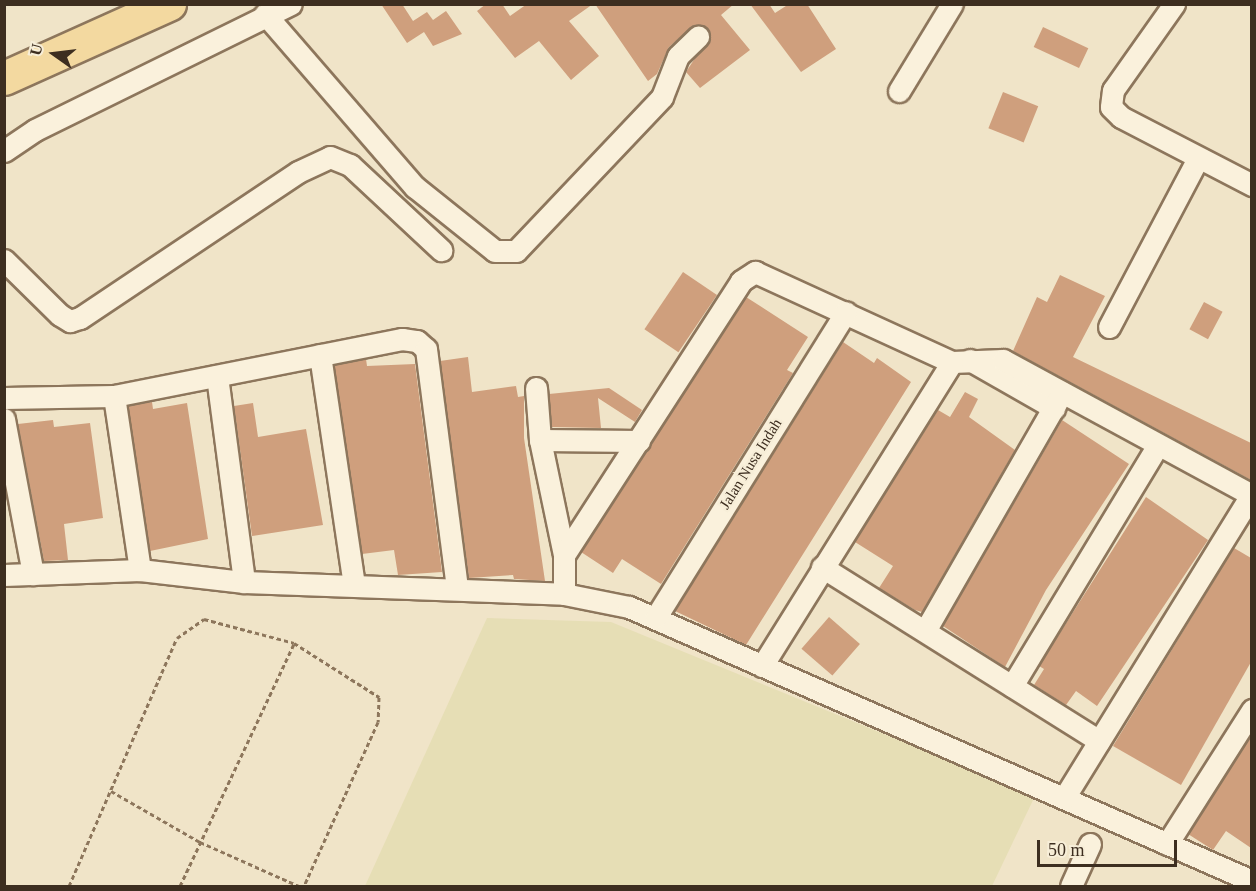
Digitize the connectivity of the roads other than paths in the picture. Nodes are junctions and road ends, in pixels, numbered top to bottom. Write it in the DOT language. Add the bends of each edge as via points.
graph roads {
  1 [pos="169,4"];
  2 [pos="291,4"];
  3 [pos="952,4"];
  4 [pos="1174,4"];
  5 [pos="265,14"];
  6 [pos="698,37"];
  7 [pos="4,78"];
  8 [pos="899,91"];
  9 [pos="4,151"];
  10 [pos="1197,160"];
  11 [pos="1251,185"];
  12 [pos="441,250"];
  13 [pos="4,260"];
  14 [pos="846,312"];
  15 [pos="1109,327"];
  16 [pos="321,354"];
  17 [pos="961,361"];
  18 [pos="217,376"];
  19 [pos="536,387"];
  20 [pos="114,396"];
  21 [pos="4,398"];
  22 [pos="1058,401"];
  23 [pos="4,418"];
  24 [pos="540,440"];
  25 [pos="639,441"];
  26 [pos="1158,447"];
  27 [pos="1251,495"];
  28 [pos="564,555"];
  29 [pos="822,567"];
  30 [pos="140,570"];
  31 [pos="33,574"];
  32 [pos="4,575"];
  33 [pos="244,582"];
  34 [pos="354,585"];
  35 [pos="457,587"];
  36 [pos="564,594"];
  37 [pos="656,617"];
  38 [pos="925,631"];
  39 [pos="762,666"];
  40 [pos="1012,686"];
  41 [pos="1251,710"];
  42 [pos="1099,741"];
  43 [pos="1064,798"];
  44 [pos="1090,844"];
  45 [pos="1167,844"];
  46 [pos="1251,881"];
  47 [pos="1071,886"];
  1 -- 7 [label="main road"];
  2 -- 5 [label="street"];
  3 -- 8 [label="street"];
  4 -- 10 [label="street" via="1113,90 1110,102 1116,115"];
  5 -- 6 [label="street" via="416,187 495,251 516,250 662,97 678,56"];
  5 -- 9 [label="street" via="35,130"];
  10 -- 11 [label="street"];
  10 -- 15 [label="street"];
  12 -- 13 [label="street" via="350,165 330,156 298,172 80,318 70,321 60,315"];
  14 -- 17 [label="street"];
  14 -- 25 [label="street" via="755,272 741,281"];
  14 -- 37 [label="street, Jalan Nusa Indah"];
  16 -- 18 [label="street"];
  16 -- 34 [label="street"];
  16 -- 35 [label="street" via="402,339 417,340 426,349"];
  17 -- 22 [label="street"];
  17 -- 29 [label="street"];
  18 -- 20 [label="street"];
  18 -- 33 [label="street"];
  19 -- 24 [label="street"];
  20 -- 21 [label="street"];
  20 -- 30 [label="street"];
  22 -- 26 [label="street"];
  22 -- 38 [label="street"];
  23 -- 31 [label="street"];
  24 -- 25 [label="street"];
  24 -- 28 [label="street"];
  25 -- 28 [label="street"];
  26 -- 27 [label="street"];
  26 -- 40 [label="street"];
  27 -- 42 [label="street"];
  28 -- 36 [label="street"];
  29 -- 38 [label="street"];
  29 -- 39 [label="street"];
  30 -- 31 [label="street"];
  30 -- 33 [label="street"];
  31 -- 32 [label="street"];
  33 -- 34 [label="street"];
  34 -- 35 [label="street"];
  35 -- 36 [label="street"];
  36 -- 37 [label="street"];
  37 -- 39 [label="street"];
  38 -- 40 [label="street"];
  39 -- 43 [label="street"];
  40 -- 42 [label="street"];
  41 -- 45 [label="street"];
  42 -- 43 [label="street"];
  43 -- 45 [label="street"];
  44 -- 47 [label="street"];
  45 -- 46 [label="street"];
}
